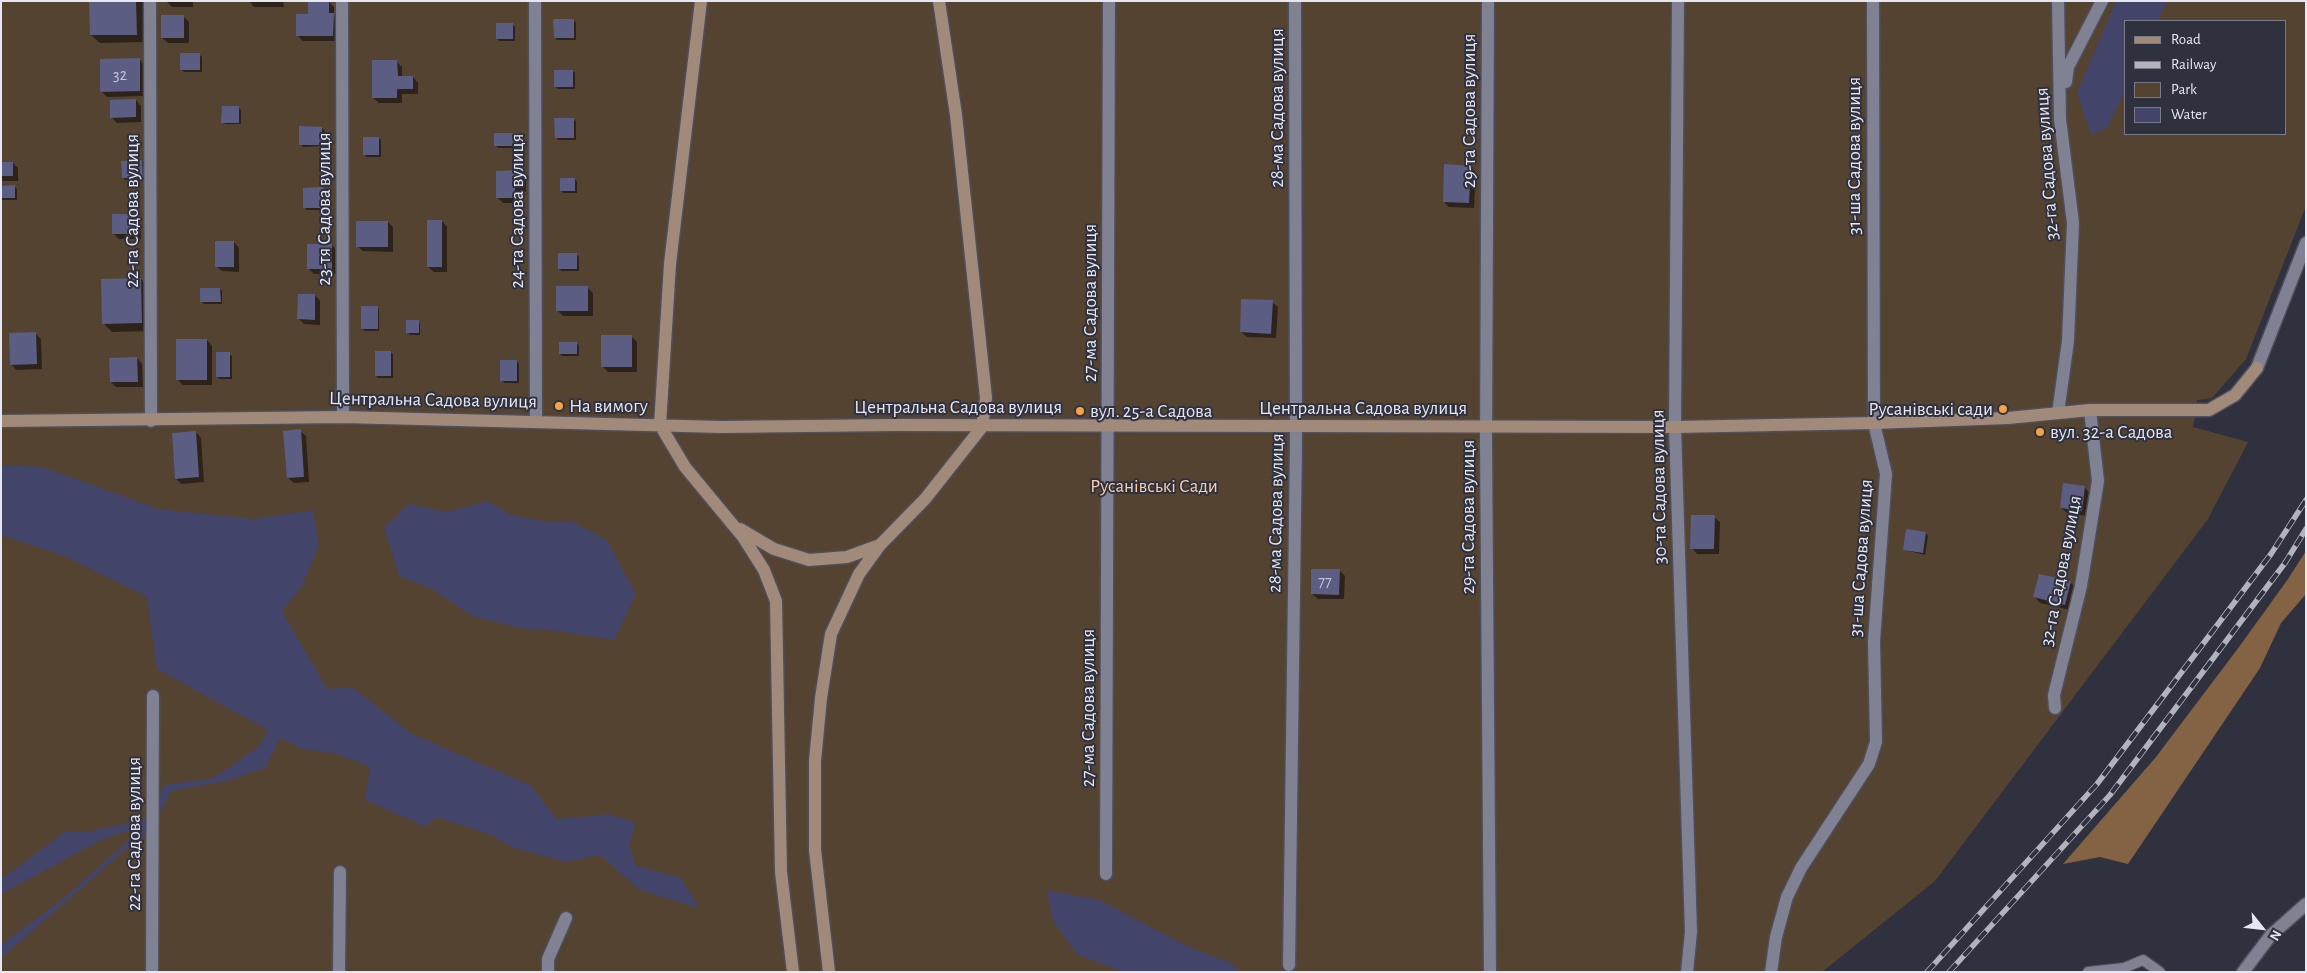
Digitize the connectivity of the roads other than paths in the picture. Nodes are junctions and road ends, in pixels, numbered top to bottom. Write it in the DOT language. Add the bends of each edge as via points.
graph roads {
  1 [pos="150,1"];
  2 [pos="342,1"];
  3 [pos="535,1"];
  4 [pos="701,1"];
  5 [pos="939,1"];
  6 [pos="1109,1"];
  7 [pos="1295,1"];
  8 [pos="1488,1"];
  9 [pos="1678,1"];
  10 [pos="1873,1"];
  11 [pos="2058,1"];
  12 [pos="2102,1"];
  13 [pos="2060,119"];
  14 [pos="2306,243"];
  15 [pos="2257,368"];
  16 [pos="2090,410"];
  17 [pos="2058,413"];
  18 [pos="344,416"];
  19 [pos="536,420"];
  20 [pos="1,421"];
  21 [pos="151,421"];
  22 [pos="1874,423"];
  23 [pos="660,425"];
  24 [pos="982,426"];
  25 [pos="1109,426"];
  26 [pos="1675,426"];
  27 [pos="1296,427"];
  28 [pos="1486,427"];
  29 [pos="734,526"];
  30 [pos="880,546"];
  31 [pos="153,696"];
  32 [pos="2055,708"];
  33 [pos="340,872"];
  34 [pos="1106,874"];
  35 [pos="2306,904"];
  36 [pos="566,918"];
  37 [pos="1289,965"];
  38 [pos="152,972"];
  39 [pos="339,972"];
  40 [pos="548,972"];
  41 [pos="793,972"];
  42 [pos="828,972"];
  43 [pos="1490,972"];
  44 [pos="1687,972"];
  45 [pos="1771,972"];
  46 [pos="2088,972"];
  47 [pos="2160,972"];
  48 [pos="2244,972"];
  1 -- 21 [label="street, 22-га Садова вулиця"];
  2 -- 18 [label="street, 23-тя Садова вулиця"];
  3 -- 19 [label="street, 24-та Садова вулиця"];
  4 -- 23 [label="main road" via="670,264"];
  5 -- 24 [label="main road" via="956,115 986,398"];
  6 -- 25 [label="street, 27-ма Садова вулиця"];
  7 -- 27 [label="street, 28-ма Садова вулиця"];
  8 -- 28 [label="street, 29-та Садова вулиця"];
  9 -- 26 [label="street, 30-та Садова вулиця"];
  10 -- 22 [label="street, 31-ша Садова вулиця"];
  11 -- 13 [label="street, 32-га Садова вулиця"];
  12 -- 13 [label="street" via="2068,67"];
  13 -- 17 [label="street, 32-га Садова вулиця" via="2072,223 2068,341"];
  14 -- 15 [label="street"];
  15 -- 16 [label="main road, Центральна Садова вулиця" via="2235,395 2209,410"];
  16 -- 17 [label="main road, Центральна Садова вулиця"];
  16 -- 32 [label="street, 32-га Садова вулиця" via="2098,481 2081,586 2054,695"];
  17 -- 22 [label="main road, Центральна Садова вулиця"];
  18 -- 19 [label="main road, Центральна Садова вулиця"];
  18 -- 21 [label="main road, Центральна Садова вулиця"];
  19 -- 23 [label="main road, Центральна Садова вулиця"];
  20 -- 21 [label="main road, Центральна Садова вулиця"];
  22 -- 26 [label="main road, Центральна Садова вулиця"];
  22 -- 45 [label="street, 31-ша Садова вулиця" via="1886,474 1874,641 1876,742 1869,764 1800,868 1776,937"];
  23 -- 24 [label="main road, Центральна Садова вулиця"];
  23 -- 29 [label="main road" via="685,467"];
  24 -- 25 [label="main road, Центральна Садова вулиця"];
  24 -- 30 [label="main road" via="925,498"];
  25 -- 27 [label="main road, Центральна Садова вулиця"];
  25 -- 34 [label="street, 27-ма Садова вулиця"];
  26 -- 28 [label="main road, Центральна Садова вулиця"];
  26 -- 44 [label="street, 30-та Садова вулиця" via="1691,932"];
  27 -- 28 [label="main road, Центральна Садова вулиця"];
  27 -- 37 [label="street, 28-ма Садова вулиця"];
  28 -- 43 [label="street, 29-та Садова вулиця"];
  29 -- 30 [label="main road" via="774,549 809,560 847,557"];
  29 -- 41 [label="main road" via="764,570 776,601 781,872"];
  30 -- 42 [label="main road" via="860,574 831,634 821,698 815,761 815,850"];
  31 -- 38 [label="street, 22-га Садова вулиця"];
  33 -- 39 [label="street"];
  35 -- 48 [label="street" via="2271,935"];
  36 -- 40 [label="street" via="548,959"];
  46 -- 47 [label="lane" via="2124,968 2143,960"];
}
